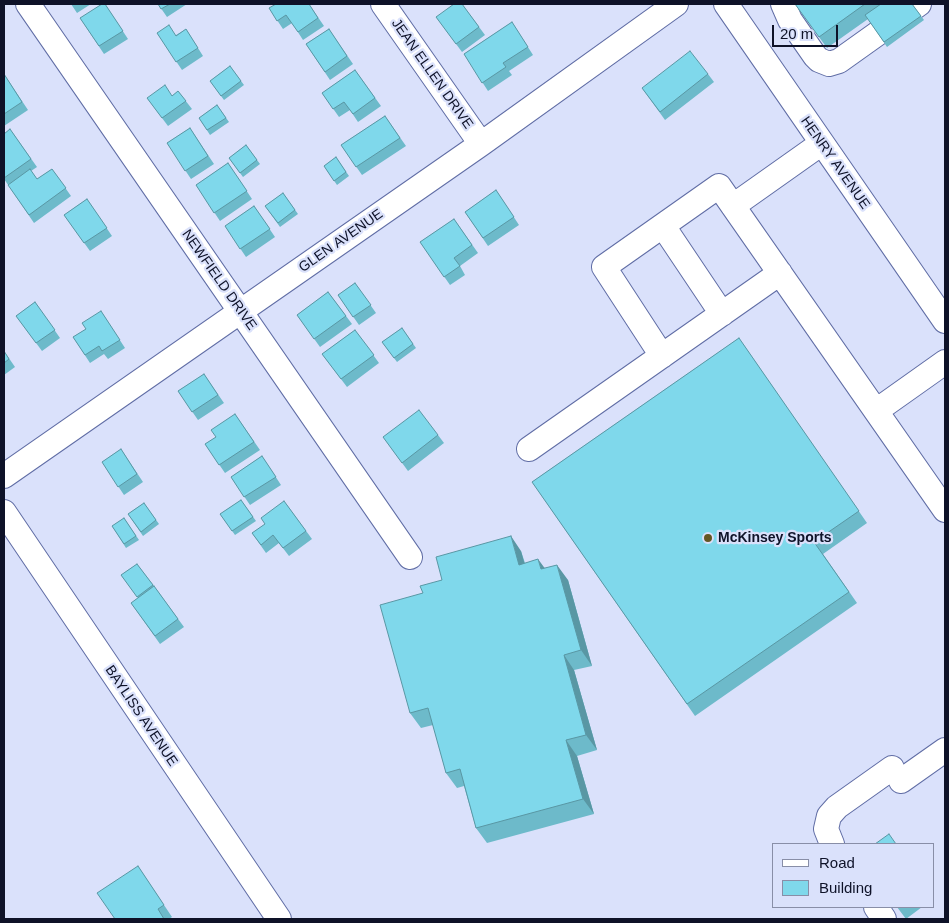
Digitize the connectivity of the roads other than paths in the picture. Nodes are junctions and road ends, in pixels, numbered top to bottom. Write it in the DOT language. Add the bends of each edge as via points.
graph roads {
  1 [pos="28,4"];
  2 [pos="384,4"];
  3 [pos="676,4"];
  4 [pos="726,4"];
  5 [pos="783,4"];
  6 [pos="919,4"];
  7 [pos="822,143"];
  8 [pos="481,144"];
  9 [pos="733,206"];
  10 [pos="663,226"];
  11 [pos="780,273"];
  12 [pos="240,311"];
  13 [pos="722,314"];
  14 [pos="945,321"];
  15 [pos="662,356"];
  16 [pos="945,362"];
  17 [pos="876,411"];
  18 [pos="529,449"];
  19 [pos="4,476"];
  20 [pos="945,510"];
  21 [pos="4,512"];
  22 [pos="410,557"];
  23 [pos="945,751"];
  24 [pos="832,843"];
  25 [pos="877,908"];
  26 [pos="279,919"];
  27 [pos="884,919"];
  1 -- 12 [label="street, NEWFIELD DRIVE"];
  2 -- 8 [label="street, JEAN ELLEN DRIVE"];
  3 -- 8 [label="street, GLEN AVENUE"];
  4 -- 7 [label="street, HENRY AVENUE"];
  5 -- 6 [label="street" via="790,20 819,60 829,64 839,61"];
  7 -- 9 [label="street"];
  7 -- 14 [label="street, HENRY AVENUE"];
  8 -- 12 [label="street, GLEN AVENUE"];
  9 -- 10 [label="street" via="719,186"];
  9 -- 11 [label="street"];
  10 -- 13 [label="street"];
  10 -- 15 [label="street" via="604,267"];
  11 -- 13 [label="street"];
  11 -- 17 [label="street"];
  12 -- 19 [label="street, GLEN AVENUE"];
  12 -- 22 [label="street, NEWFIELD DRIVE"];
  13 -- 15 [label="street"];
  15 -- 18 [label="street"];
  16 -- 17 [label="street"];
  17 -- 20 [label="street"];
  21 -- 26 [label="street, BAYLISS AVENUE"];
  23 -- 24 [label="street" via="837,807 829,816 826,829"];
  25 -- 27 [label="street"];
}
